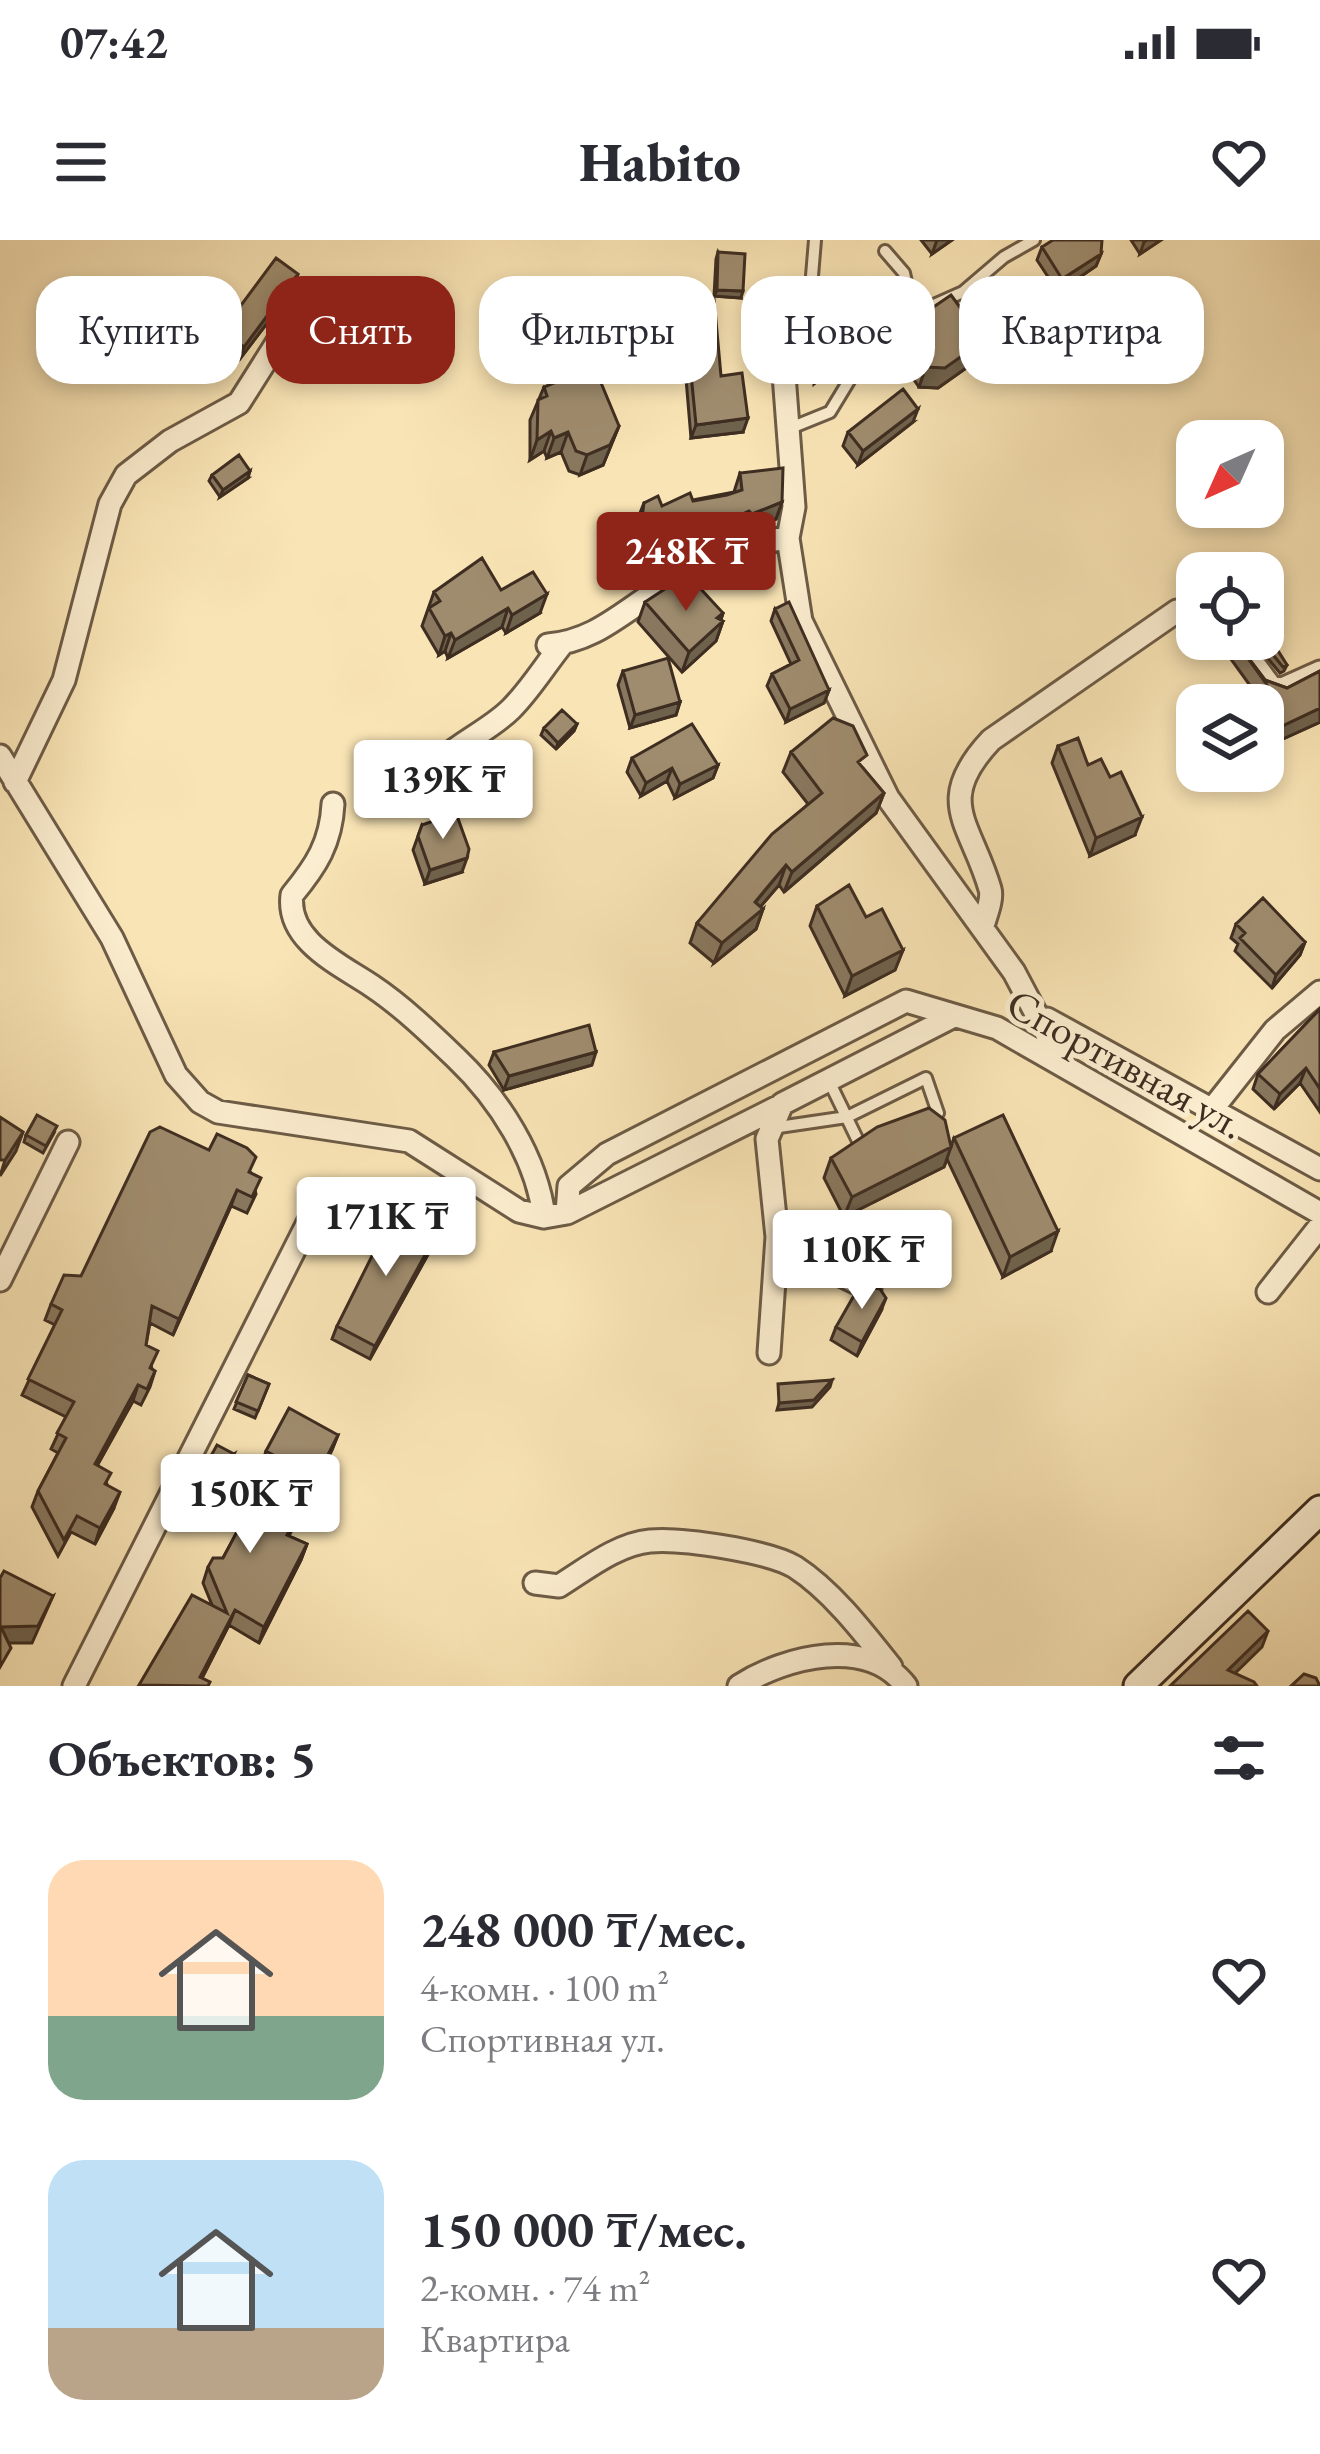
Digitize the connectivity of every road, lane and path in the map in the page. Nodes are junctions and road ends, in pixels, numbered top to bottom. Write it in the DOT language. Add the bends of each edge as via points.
graph roads {
  1 [pos="815,240"];
  2 [pos="1034,240"];
  3 [pos="885,250"];
  4 [pos="812,276"];
  5 [pos="905,276"];
  6 [pos="935,304"];
  7 [pos="266,359"];
  8 [pos="785,384"];
  9 [pos="847,384"];
  10 [pos="788,429"];
  11 [pos="788,538"];
  12 [pos="1176,611"];
  13 [pos="1251,660"];
  14 [pos="1320,672"];
  15 [pos="0,756"];
  16 [pos="15,782"];
  17 [pos="421,788"];
  18 [pos="332,804"];
  19 [pos="983,926"];
  20 [pos="1320,992"];
  21 [pos="1040,1015"];
  22 [pos="955,1018"];
  23 [pos="1063,1063"];
  24 [pos="829,1081"];
  25 [pos="782,1104"];
  26 [pos="1214,1107"];
  27 [pos="938,1113"];
  28 [pos="847,1117"];
  29 [pos="770,1129"];
  30 [pos="68,1142"];
  31 [pos="860,1144"];
  32 [pos="1320,1169"];
  33 [pos="320,1198"];
  34 [pos="1320,1213"];
  35 [pos="556,1215"];
  36 [pos="1320,1226"];
  37 [pos="777,1237"];
  38 [pos="0,1280"];
  39 [pos="870,1289"];
  40 [pos="1268,1292"];
  41 [pos="769,1353"];
  42 [pos="1320,1510"];
  43 [pos="535,1582"];
  44 [pos="891,1667"];
  45 [pos="74,1686"];
  46 [pos="739,1686"];
  47 [pos="906,1686"];
  48 [pos="1138,1686"];
  1 -- 4 [label="lane"];
  2 -- 6 [label="lane"];
  3 -- 5 [label="lane"];
  7 -- 16 [label="street" via="238,403 126,475 110,504 64,680"];
  8 -- 10 [label="street"];
  9 -- 10 [label="lane" via="830,412"];
  10 -- 11 [label="street"];
  11 -- 17 [label="street" via="737,550 658,590 617,623 556,644 505,715 429,769"];
  11 -- 19 [label="street" via="801,621 833,690 921,850"];
  12 -- 19 [label="street" via="991,740 970,763 958,791 965,835 992,892"];
  13 -- 14 [label="street" via="1271,687 1282,689"];
  15 -- 16 [label="street"];
  16 -- 35 [label="street" via="112,938 176,1075 200,1102 267,1123 409,1142 519,1210"];
  18 -- 35 [label="street" via="331,833 292,895 296,923 486,1091"];
  19 -- 21 [label="street"];
  20 -- 26 [label="street" via="1275,1030"];
  21 -- 23 [label="street"];
  21 -- 26 [label="street, Спортивная ул."];
  22 -- 23 [label="street, Спортивная ул." via="998,1028"];
  22 -- 24 [label="street"];
  22 -- 35 [label="street, Спортивная ул." via="906,1001 607,1154 569,1186"];
  23 -- 34 [label="street, Спортивная ул."];
  24 -- 25 [label="street"];
  24 -- 28 [label="lane"];
  25 -- 29 [label="street"];
  25 -- 35 [label="street"];
  26 -- 32 [label="street, Спортивная ул."];
  27 -- 28 [label="lane" via="926,1078"];
  28 -- 29 [label="lane"];
  28 -- 31 [label="lane"];
  29 -- 37 [label="street"];
  30 -- 38 [label="street"];
  33 -- 45 [label="street"];
  36 -- 40 [label="street"];
  37 -- 39 [label="street"];
  37 -- 41 [label="street"];
  42 -- 48 [label="main road"];
  43 -- 44 [label="street" via="559,1586 650,1541 767,1556 826,1594"];
  44 -- 46 [label="street" via="872,1658 819,1658 775,1666"];
  44 -- 47 [label="street"];
}
